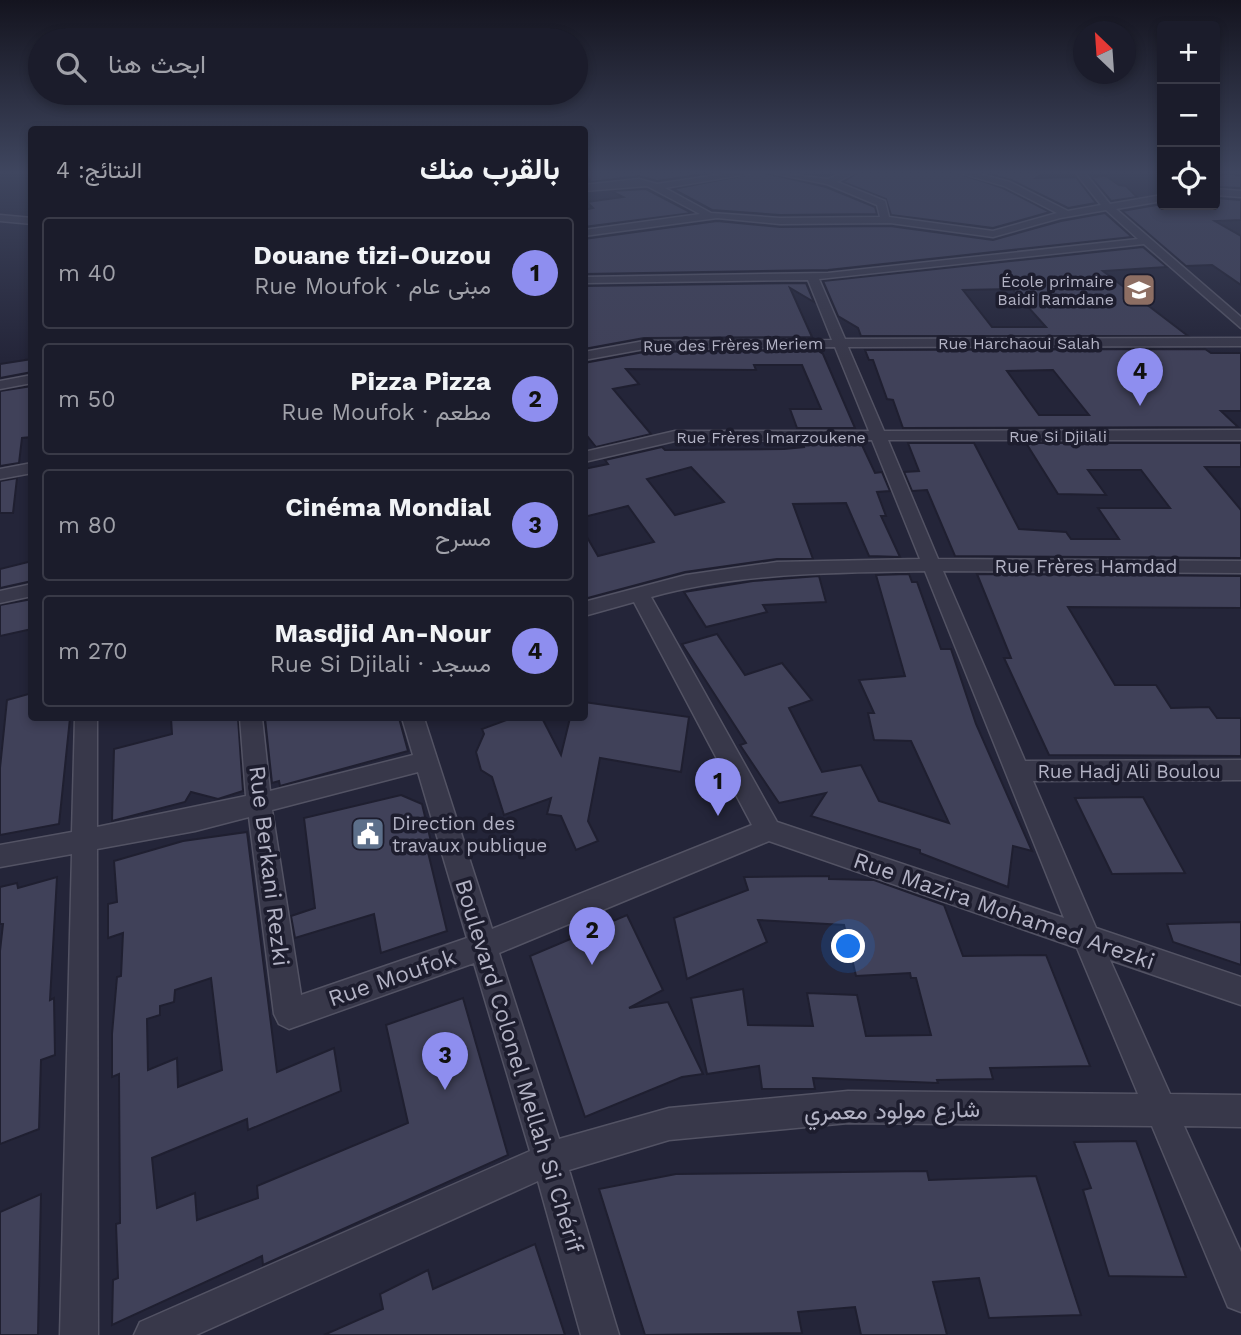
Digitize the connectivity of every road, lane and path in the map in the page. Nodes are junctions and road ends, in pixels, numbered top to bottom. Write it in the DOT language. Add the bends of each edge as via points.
graph roads {
  1 [pos="993,234"];
  2 [pos="1138,234"];
  3 [pos="1145,241"];
  4 [pos="1045,251"];
  5 [pos="812,276"];
  6 [pos="588,280"];
  7 [pos="1241,324"];
  8 [pos="1241,342"];
  9 [pos="840,344"];
  10 [pos="588,355"];
  11 [pos="28,380"];
  12 [pos="0,385"];
  13 [pos="1241,435"];
  14 [pos="876,436"];
  15 [pos="588,456"];
  16 [pos="28,469"];
  17 [pos="0,474"];
  18 [pos="932,565"];
  19 [pos="1241,567"];
  20 [pos="28,591"];
  21 [pos="640,594"];
  22 [pos="0,597"];
  23 [pos="588,608"];
  24 [pos="86,721"];
  25 [pos="251,721"];
  26 [pos="413,721"];
  27 [pos="425,761"];
  28 [pos="1241,770"];
  29 [pos="1017,771"];
  30 [pos="259,803"];
  31 [pos="768,830"];
  32 [pos="84,840"];
  33 [pos="0,856"];
  34 [pos="1086,938"];
  35 [pos="483,946"];
  36 [pos="1241,991"];
  37 [pos="289,1014"];
  38 [pos="1159,1111"];
  39 [pos="1241,1111"];
  40 [pos="549,1158"];
  41 [pos="1241,1294"];
  42 [pos="79,1335"];
  43 [pos="153,1335"];
  44 [pos="600,1335"];
  1 -- 4 [label="street"];
  2 -- 3 [label="street"];
  3 -- 4 [label="street"];
  3 -- 7 [label="street"];
  4 -- 5 [label="street"];
  5 -- 6 [label="street"];
  5 -- 9 [label="street"];
  8 -- 9 [label="street, Rue Harchaoui Salah"];
  9 -- 10 [label="street, Rue des Frères Meriem" via="644,345"];
  9 -- 14 [label="street"];
  11 -- 12 [label="street"];
  13 -- 14 [label="street, Rue Si Djilali"];
  14 -- 15 [label="street, Rue Frères Imarzoukene" via="675,436"];
  14 -- 18 [label="street"];
  16 -- 17 [label="street"];
  18 -- 19 [label="street, Rue Frères Hamdad"];
  18 -- 21 [label="street, Rue Frères Hamdad" via="755,570"];
  18 -- 29 [label="street"];
  20 -- 22 [label="street"];
  21 -- 23 [label="street, Rue Frères Hamdad"];
  21 -- 31 [label="street"];
  24 -- 32 [label="street"];
  25 -- 30 [label="street, Rue Berkani Rezki"];
  26 -- 27 [label="street, Boulevard Colonel Mellah Si Chérif"];
  27 -- 30 [label="street"];
  27 -- 35 [label="street, Boulevard Colonel Mellah Si Chérif"];
  28 -- 29 [label="street, Rue Hadj Ali Boulou"];
  29 -- 34 [label="street"];
  30 -- 32 [label="street"];
  30 -- 37 [label="street, Rue Berkani Rezki"];
  31 -- 34 [label="street, Rue Mazira Mohamed Arezki"];
  31 -- 35 [label="street, Rue Moufok"];
  32 -- 33 [label="street"];
  32 -- 42 [label="street"];
  34 -- 36 [label="street, Rue Mazira Mohamed Arezki"];
  34 -- 38 [label="street"];
  35 -- 37 [label="street, Rue Moufok"];
  35 -- 40 [label="street, Boulevard Colonel Mellah Si Chérif"];
  38 -- 39 [label="street, شارع مولود معمري"];
  38 -- 40 [label="street, شارع مولود معمري" via="848,1107 669,1124"];
  38 -- 41 [label="street"];
  40 -- 43 [label="street, شارع مولود معمري"];
  40 -- 44 [label="street, Boulevard Colonel Mellah Si Chérif"];
}
